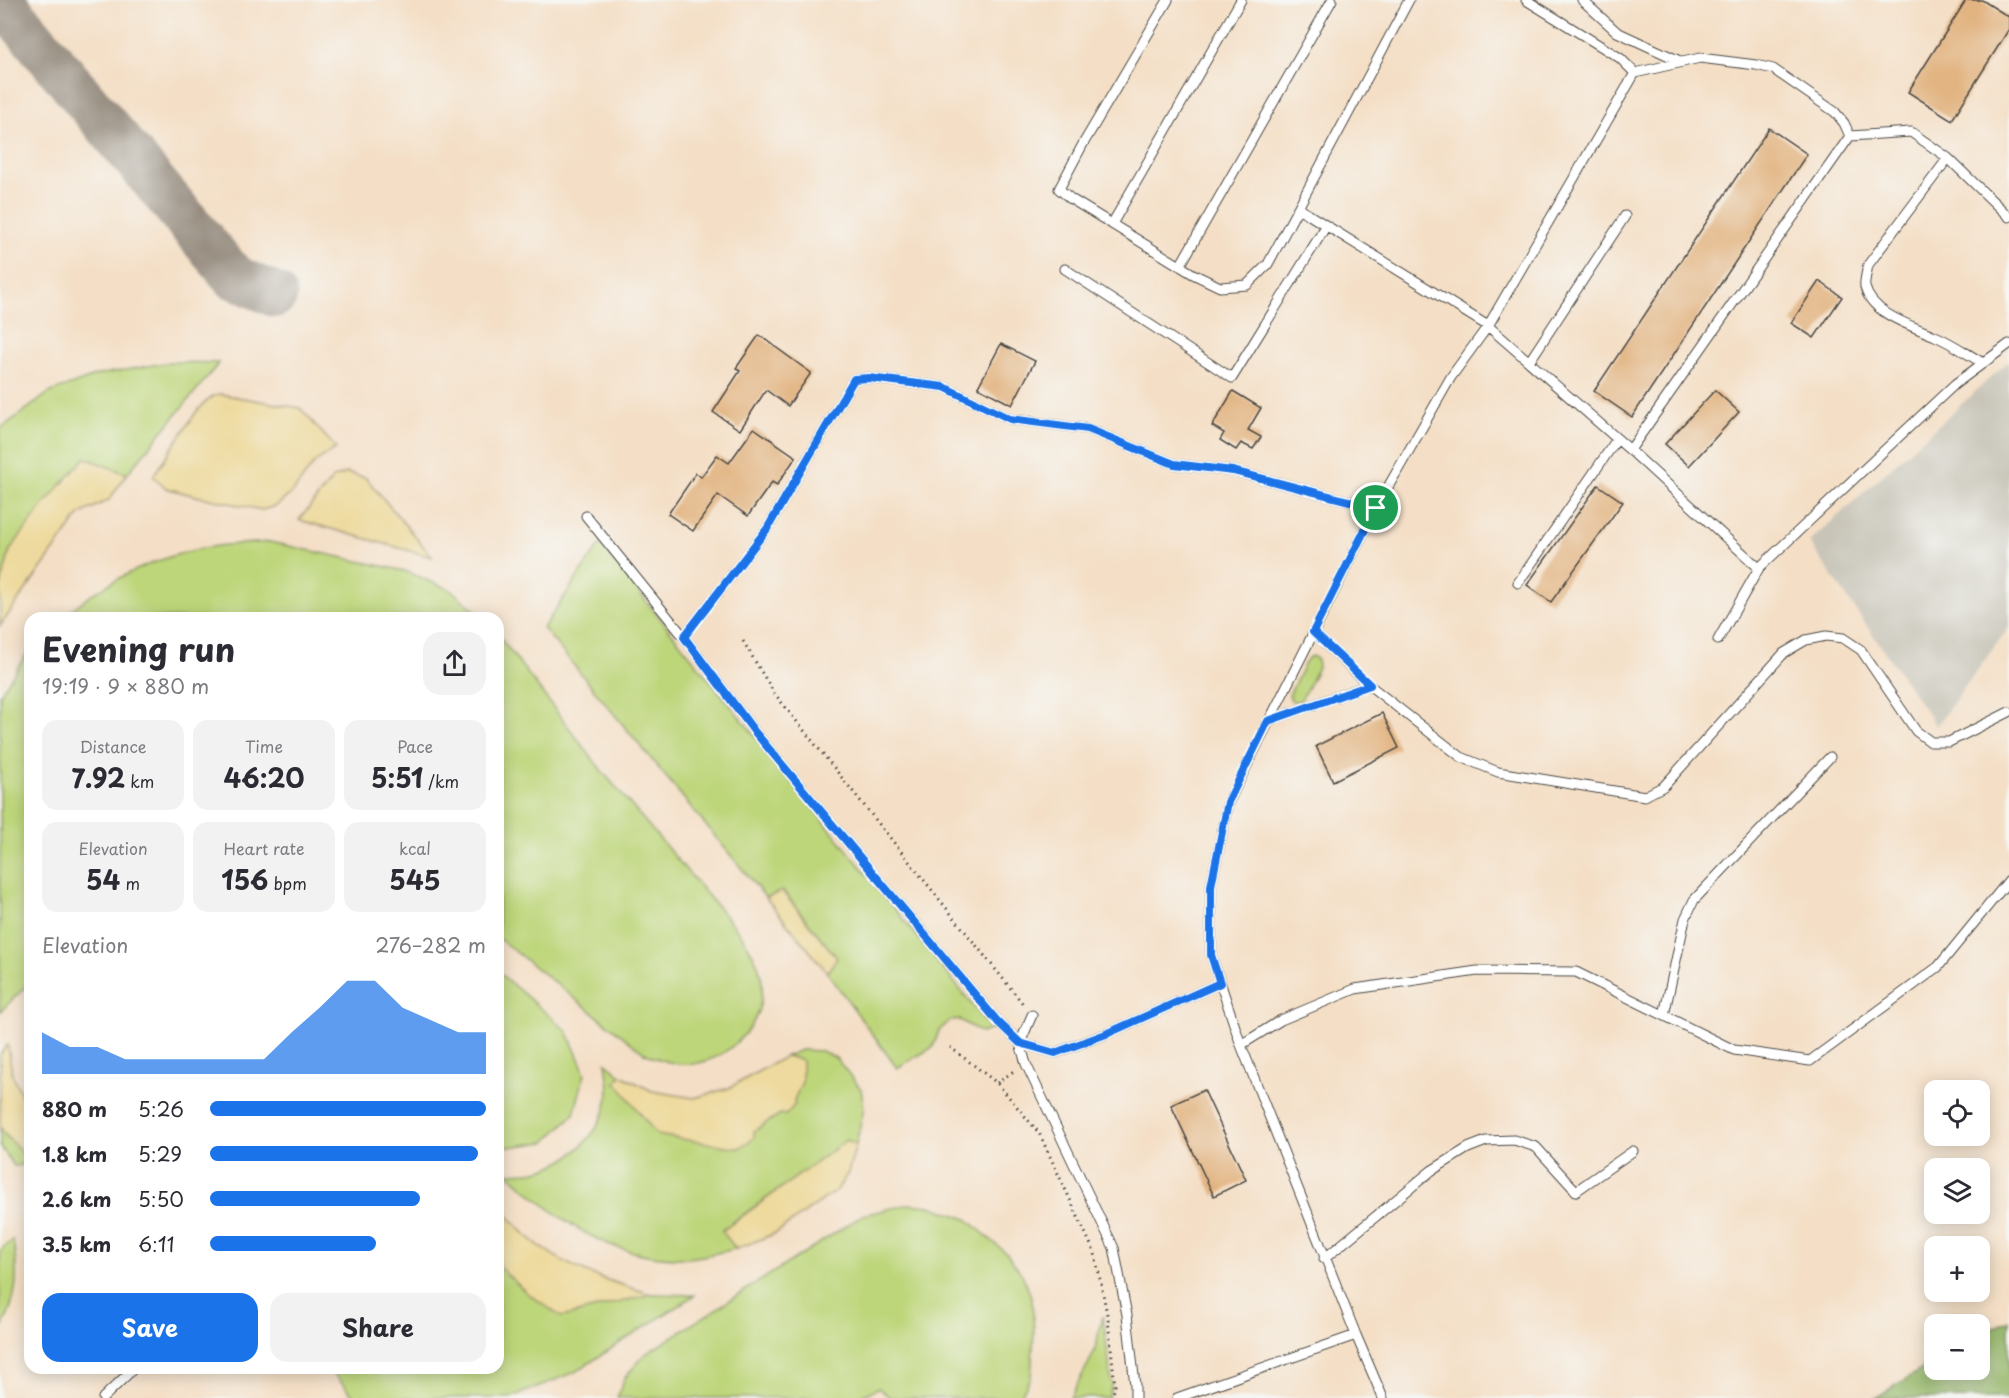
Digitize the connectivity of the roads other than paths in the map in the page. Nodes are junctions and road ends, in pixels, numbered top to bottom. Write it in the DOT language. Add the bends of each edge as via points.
graph roads {
  1 [pos="1168,0"];
  2 [pos="1241,0"];
  3 [pos="1332,0"];
  4 [pos="1409,0"];
  5 [pos="1526,0"];
  6 [pos="1582,0"];
  7 [pos="1680,61"];
  8 [pos="1635,73"];
  9 [pos="1850,136"];
  10 [pos="1948,158"];
  11 [pos="1298,208"];
  12 [pos="1625,216"];
  13 [pos="2009,217"];
  14 [pos="1112,224"];
  15 [pos="1326,226"];
  16 [pos="1180,266"];
  17 [pos="1065,269"];
  18 [pos="1488,326"];
  19 [pos="2009,344"];
  20 [pos="1529,362"];
  21 [pos="1983,363"];
  22 [pos="1617,439"];
  23 [pos="1630,450"];
  24 [pos="1376,508"];
  25 [pos="586,516"];
  26 [pos="1759,568"];
  27 [pos="1518,583"];
  28 [pos="1313,632"];
  29 [pos="684,637"];
  30 [pos="1718,640"];
  31 [pos="1370,685"];
  32 [pos="2009,712"];
  33 [pos="1268,721"];
  34 [pos="1830,757"];
  35 [pos="2009,880"];
  36 [pos="1220,983"];
  37 [pos="1032,1015"];
  38 [pos="1664,1015"];
  39 [pos="1020,1043"];
  40 [pos="1240,1045"];
  41 [pos="1633,1151"];
  42 [pos="1324,1258"];
  43 [pos="1356,1335"];
  44 [pos="128,1374"];
  45 [pos="103,1398"];
  46 [pos="1135,1398"];
  47 [pos="1177,1398"];
  48 [pos="1383,1398"];
  1 -- 14 [label="lane" via="1059,189"];
  2 -- 14 [label="lane"];
  3 -- 16 [label="lane"];
  4 -- 11 [label="lane"];
  5 -- 8 [label="lane" via="1620,58"];
  6 -- 7 [label="lane" via="1617,32"];
  7 -- 8 [label="lane"];
  7 -- 9 [label="lane" via="1700,58 1773,69 1835,112"];
  8 -- 18 [label="lane"];
  9 -- 10 [label="lane" via="1911,132"];
  9 -- 23 [label="lane"];
  10 -- 13 [label="lane"];
  10 -- 21 [label="lane" via="1868,265 1865,290 1894,319 1937,336"];
  11 -- 15 [label="lane"];
  11 -- 16 [label="lane" via="1268,264 1247,285 1220,287"];
  12 -- 20 [label="lane"];
  14 -- 16 [label="lane"];
  15 -- 17 [label="lane" via="1232,378"];
  15 -- 18 [label="lane"];
  18 -- 20 [label="lane"];
  18 -- 24 [label="lane" via="1451,378"];
  19 -- 21 [label="lane"];
  20 -- 22 [label="lane"];
  21 -- 26 [label="lane" via="1955,384"];
  22 -- 23 [label="lane"];
  22 -- 27 [label="lane"];
  23 -- 26 [label="lane"];
  24 -- 28 [label="lane"];
  24 -- 29 [label="lane" via="1233,471 1174,464 1088,429 1010,419 944,387 854,379 767,529"];
  25 -- 29 [label="lane"];
  26 -- 30 [label="lane"];
  28 -- 31 [label="lane"];
  28 -- 33 [label="lane"];
  29 -- 39 [label="lane" via="754,731 998,1022"];
  31 -- 32 [label="lane" via="1470,761 1498,772 1645,796 1664,786 1784,653 1806,640 1843,638 1861,650 1916,731 1931,742 1949,742"];
  31 -- 33 [label="lane"];
  33 -- 36 [label="lane" via="1228,802 1211,886 1211,955"];
  34 -- 38 [label="lane" via="1694,900 1685,919"];
  35 -- 38 [label="lane" via="1938,967 1810,1061 1734,1050"];
  36 -- 39 [label="lane" via="1055,1053"];
  36 -- 40 [label="lane"];
  37 -- 39 [label="lane"];
  38 -- 40 [label="lane" via="1576,972 1477,971 1355,989 1281,1020"];
  39 -- 46 [label="lane" via="1026,1064 1114,1248 1127,1315"];
  40 -- 42 [label="lane"];
  41 -- 42 [label="lane" via="1576,1191 1536,1147 1514,1140 1468,1148 1431,1171"];
  42 -- 43 [label="lane"];
  43 -- 47 [label="lane"];
  43 -- 48 [label="lane"];
  44 -- 45 [label="lane"];
}
